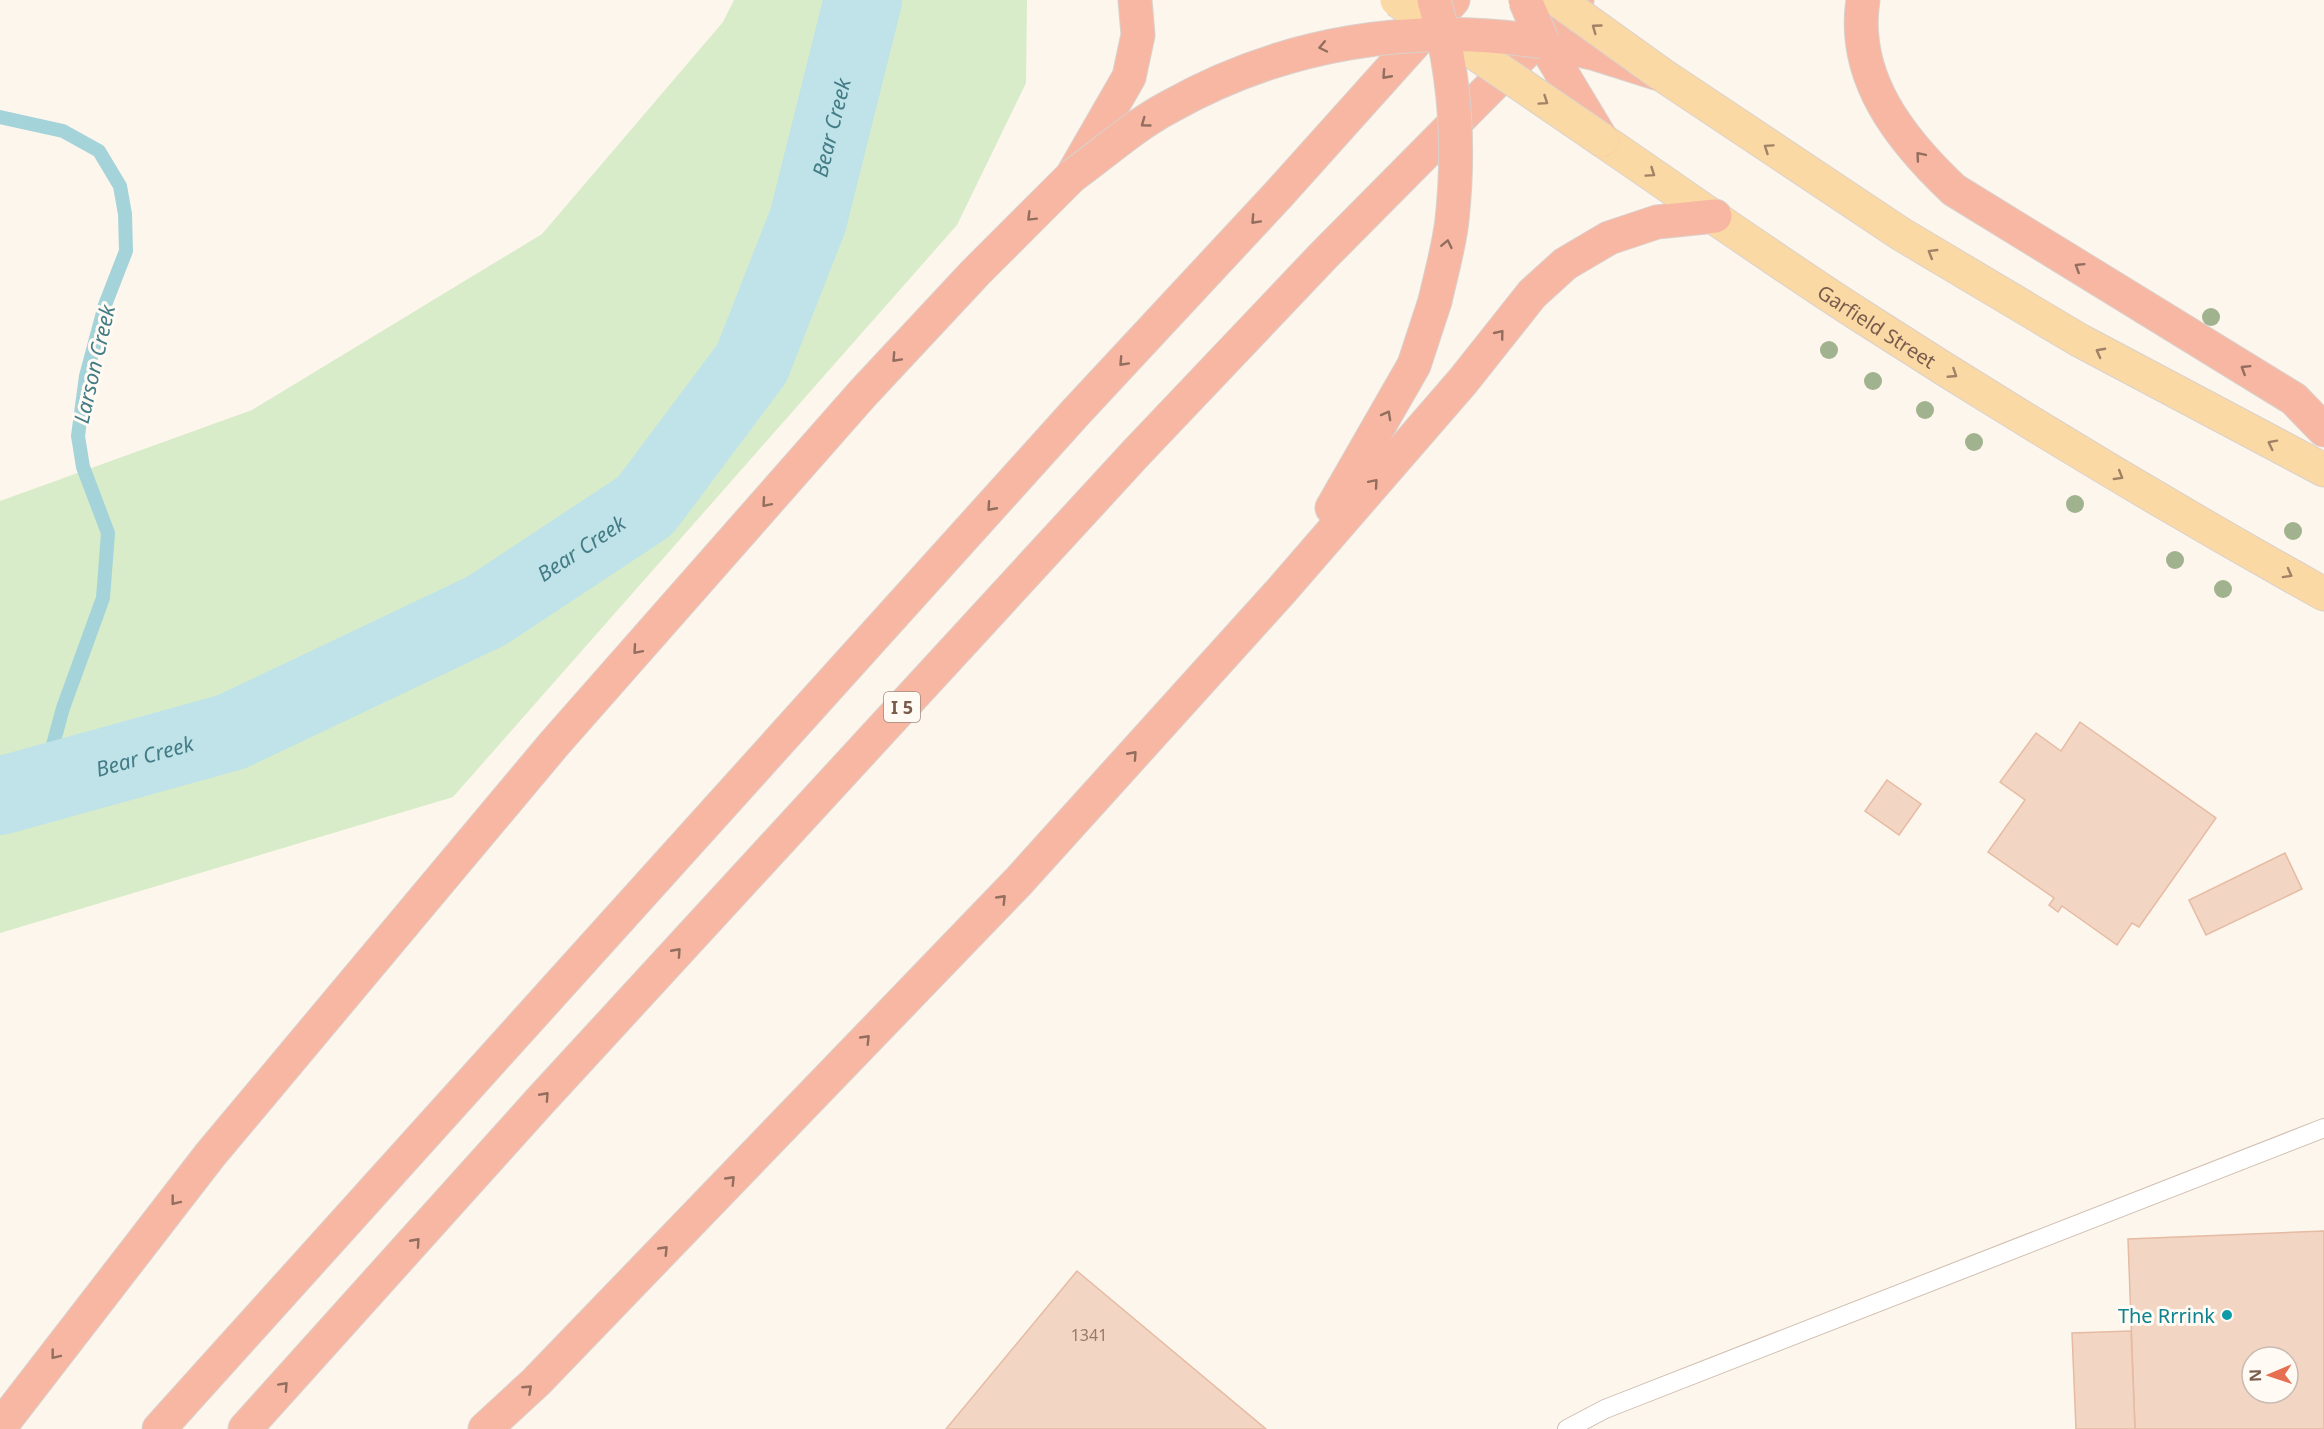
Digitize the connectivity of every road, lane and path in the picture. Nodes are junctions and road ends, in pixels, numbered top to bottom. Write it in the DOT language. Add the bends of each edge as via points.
graph roads {
  1 [pos="1135,0"];
  2 [pos="1397,0"];
  3 [pos="1434,0"];
  4 [pos="1453,0"];
  5 [pos="1525,0"];
  6 [pos="1558,0"];
  7 [pos="1577,0"];
  8 [pos="1863,0"];
  9 [pos="1443,33"];
  10 [pos="1543,42"];
  11 [pos="1661,74"];
  12 [pos="1602,140"];
  13 [pos="1072,176"];
  14 [pos="1715,216"];
  15 [pos="2324,430"];
  16 [pos="2324,470"];
  17 [pos="1281,591"];
  18 [pos="2324,594"];
  19 [pos="2324,1128"];
  20 [pos="0,1427"];
  21 [pos="159,1429"];
  22 [pos="245,1429"];
  23 [pos="485,1429"];
  24 [pos="1567,1429"];
  1 -- 13 [label="highway" via="1138,35 1129,77"];
  2 -- 9 [label="main road, Garfield Street, bridge"];
  3 -- 9 [label="highway, bridge"];
  4 -- 21 [label="highway, one-way"];
  5 -- 10 [label="highway, bridge"];
  11 -- 6 [label="main road, one-way, bridge"];
  22 -- 7 [label="highway, I 5, one-way" via="540,1101 1136,453 1325,254"];
  15 -- 8 [label="highway, one-way" via="2294,399 1953,190 1895,127 1877,94 1866,59"];
  9 -- 10 [label="highway, bridge" via="1499,35"];
  9 -- 12 [label="main road, Garfield Street, one-way, bridge"];
  9 -- 13 [label="highway, one-way, bridge" via="1398,34 1348,42 1295,54 1233,75 1167,108"];
  17 -- 9 [label="highway, one-way, bridge" via="1362,460 1414,365 1435,301 1452,221 1456,141 1452,82"];
  10 -- 11 [label="highway, bridge"];
  10 -- 12 [label="highway, bridge"];
  16 -- 11 [label="main road, one-way" via="2079,340 1900,234"];
  12 -- 14 [label="main road, Garfield Street, one-way"];
  13 -- 20 [label="highway, one-way" via="847,411 554,744 210,1155"];
  17 -- 14 [label="highway, one-way" via="1463,381 1532,294 1565,264 1609,237 1657,222"];
  14 -- 18 [label="main road, Garfield Street, one-way" via="1978,391"];
  23 -- 17 [label="highway, one-way" via="536,1382 1018,882"];
  19 -- 24 [label="lane" via="1605,1409"];
}
